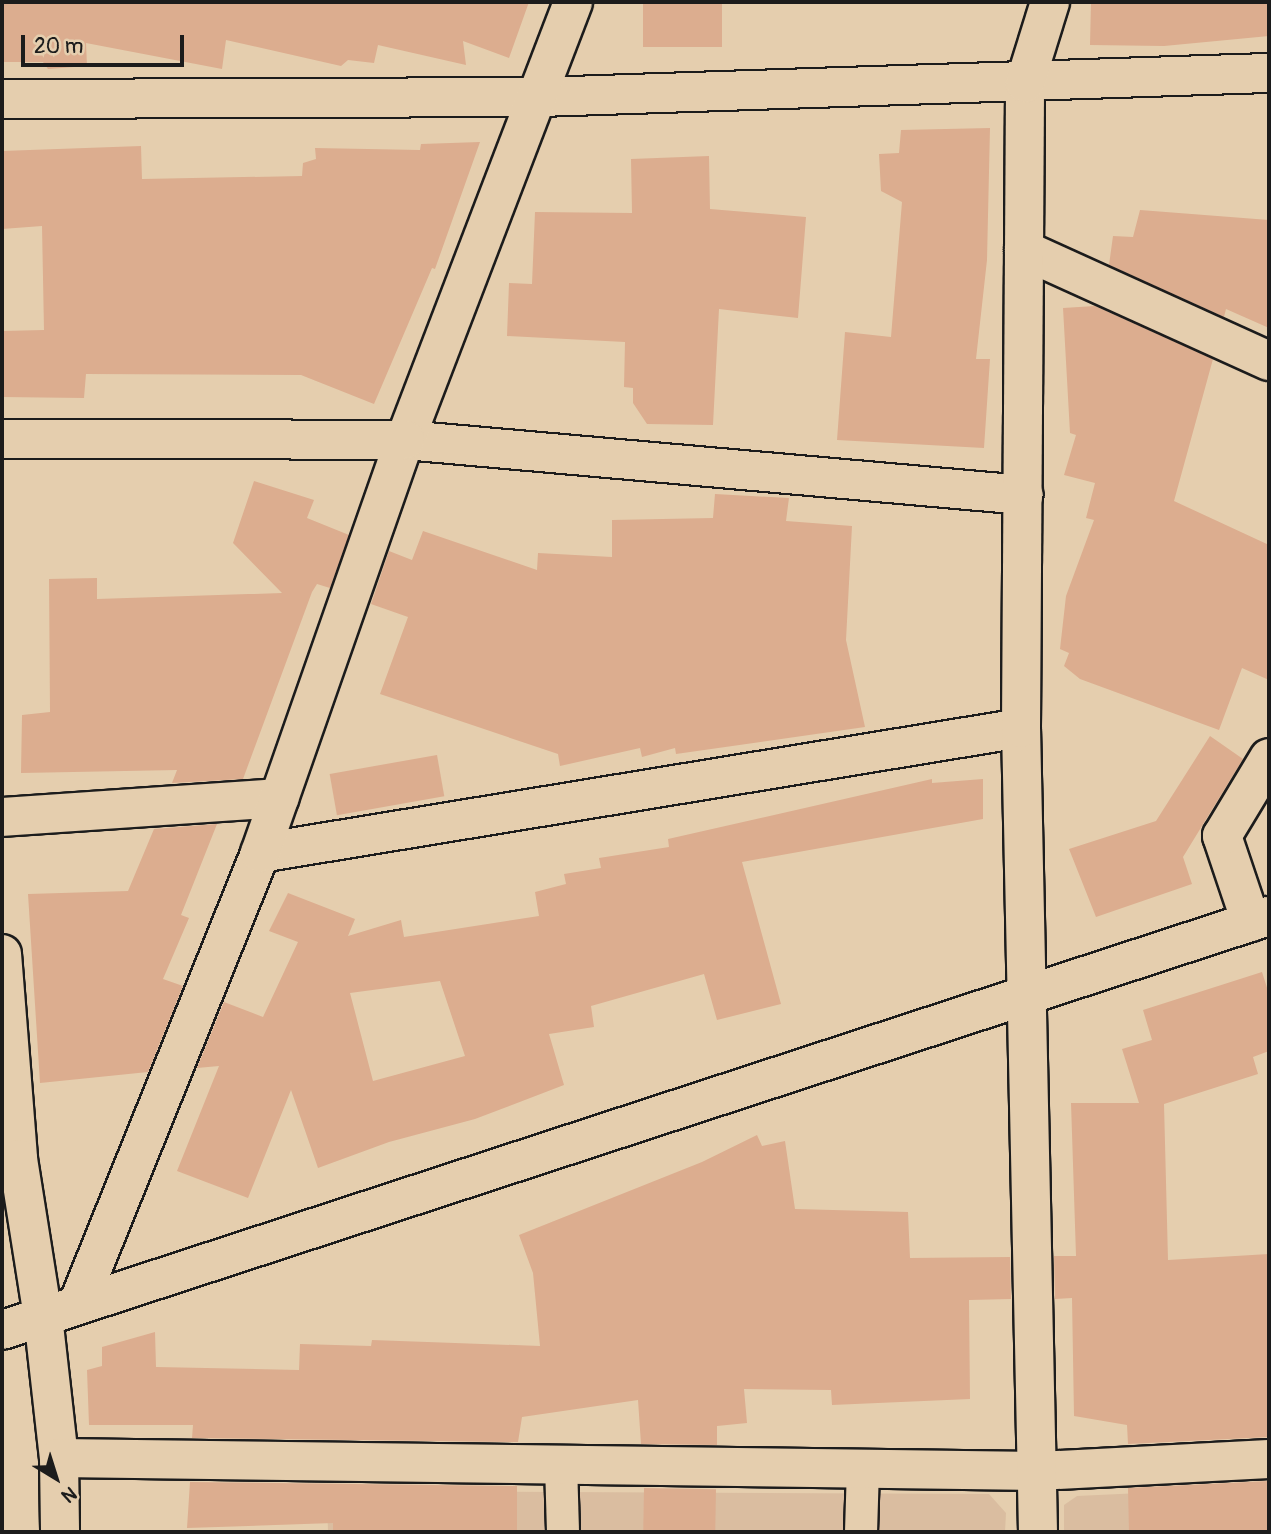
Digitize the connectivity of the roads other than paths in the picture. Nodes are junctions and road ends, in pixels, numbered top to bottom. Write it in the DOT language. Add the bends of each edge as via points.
graph roads {
  1 [pos="573,2"];
  2 [pos="1050,2"];
  3 [pos="1269,73"];
  4 [pos="1025,83"];
  5 [pos="540,97"];
  6 [pos="2,99"];
  7 [pos="1024,250"];
  8 [pos="1269,362"];
  9 [pos="2,439"];
  10 [pos="405,440"];
  11 [pos="1024,495"];
  12 [pos="1021,727"];
  13 [pos="1269,758"];
  14 [pos="279,798"];
  15 [pos="2,817"];
  16 [pos="260,853"];
  17 [pos="1260,919"];
  18 [pos="2,954"];
  19 [pos="1030,996"];
  20 [pos="61,1310"];
  21 [pos="2,1330"];
  22 [pos="59,1458"];
  23 [pos="1269,1458"];
  24 [pos="561,1464"];
  25 [pos="863,1469"];
  26 [pos="1039,1471"];
  27 [pos="60,1532"];
  28 [pos="563,1532"];
  29 [pos="861,1532"];
  30 [pos="1038,1532"];
  1 -- 5 [label="street"];
  2 -- 4 [label="street"];
  3 -- 4 [label="street"];
  4 -- 5 [label="street"];
  4 -- 7 [label="street"];
  5 -- 6 [label="street"];
  5 -- 10 [label="street"];
  7 -- 8 [label="street"];
  7 -- 11 [label="street"];
  9 -- 10 [label="street"];
  10 -- 11 [label="street"];
  10 -- 14 [label="street"];
  11 -- 12 [label="street"];
  12 -- 16 [label="street"];
  12 -- 19 [label="street"];
  13 -- 17 [label="street" via="1222,836"];
  14 -- 15 [label="street"];
  14 -- 16 [label="street"];
  16 -- 20 [label="street"];
  17 -- 19 [label="street"];
  18 -- 20 [label="street" via="18,1159"];
  19 -- 20 [label="street"];
  19 -- 26 [label="street"];
  20 -- 21 [label="street"];
  20 -- 22 [label="street"];
  22 -- 24 [label="street"];
  22 -- 27 [label="street"];
  23 -- 26 [label="street"];
  24 -- 25 [label="street"];
  24 -- 28 [label="lane"];
  25 -- 26 [label="street"];
  25 -- 29 [label="lane"];
  26 -- 30 [label="street"];
}
